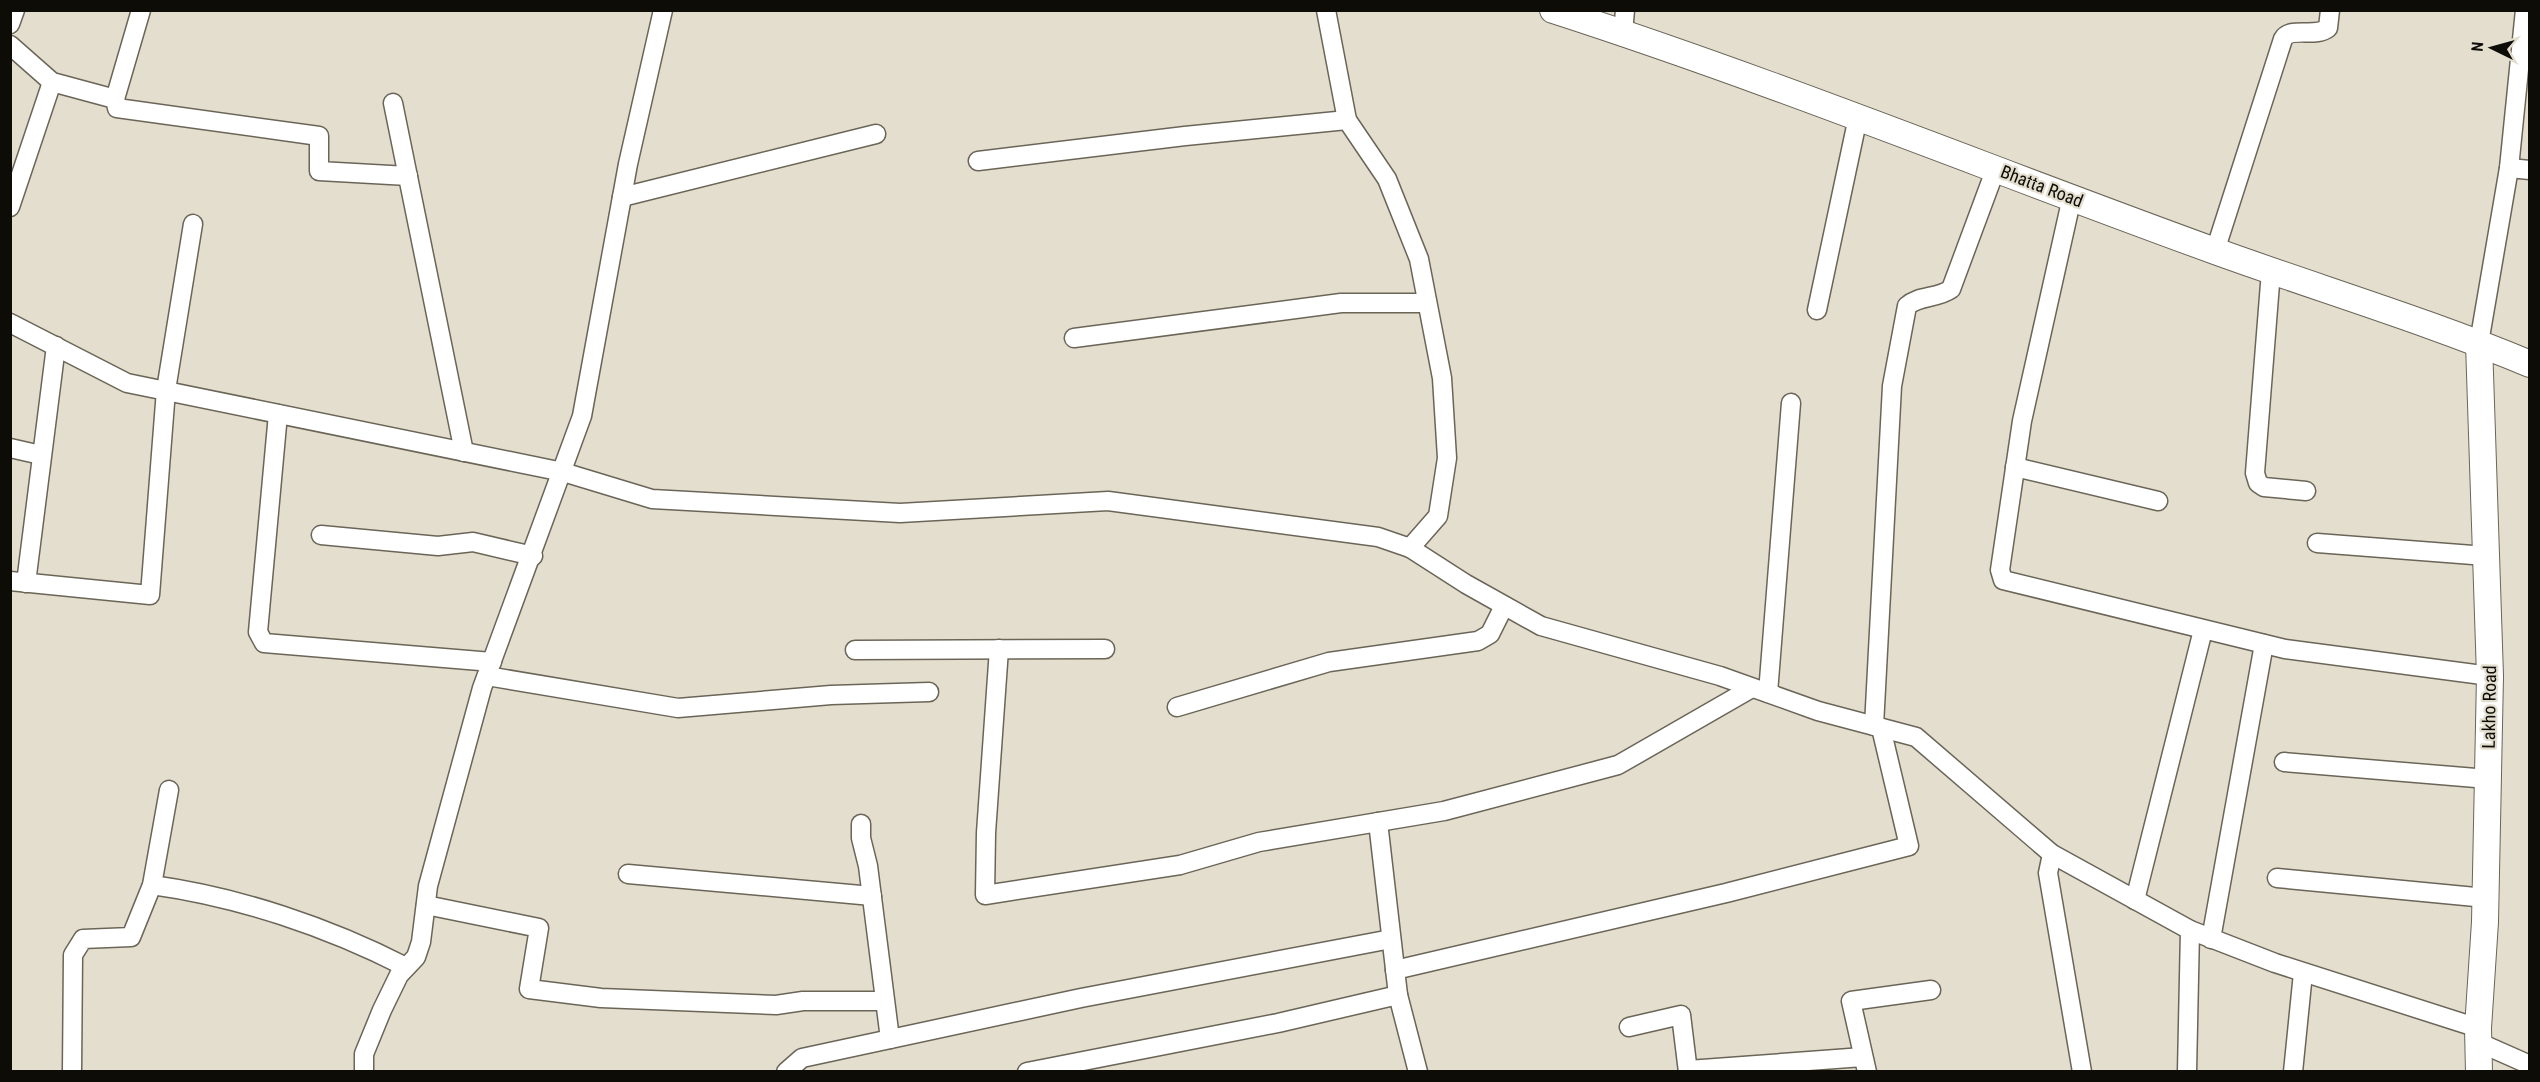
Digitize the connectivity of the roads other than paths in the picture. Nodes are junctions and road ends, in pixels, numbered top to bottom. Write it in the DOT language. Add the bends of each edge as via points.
graph roads {
  1 [pos="15,10"];
  2 [pos="141,10"];
  3 [pos="663,10"];
  4 [pos="1326,10"];
  5 [pos="1553,10"];
  6 [pos="2330,10"];
  7 [pos="2525,10"];
  8 [pos="1624,22"];
  9 [pos="10,24"];
  10 [pos="10,45"];
  11 [pos="52,82"];
  12 [pos="115,99"];
  13 [pos="393,103"];
  14 [pos="1858,117"];
  15 [pos="1347,120"];
  16 [pos="876,134"];
  17 [pos="978,161"];
  18 [pos="1996,168"];
  19 [pos="2509,168"];
  20 [pos="2529,170"];
  21 [pos="408,176"];
  22 [pos="622,197"];
  23 [pos="2072,197"];
  24 [pos="10,207"];
  25 [pos="193,224"];
  26 [pos="2215,251"];
  27 [pos="2271,271"];
  28 [pos="1427,303"];
  29 [pos="1817,310"];
  30 [pos="10,323"];
  31 [pos="1074,338"];
  32 [pos="2479,343"];
  33 [pos="56,346"];
  34 [pos="2529,364"];
  35 [pos="166,390"];
  36 [pos="1791,403"];
  37 [pos="278,414"];
  38 [pos="10,448"];
  39 [pos="464,452"];
  40 [pos="41,455"];
  41 [pos="2016,467"];
  42 [pos="563,472"];
  43 [pos="2306,491"];
  44 [pos="2158,501"];
  45 [pos="321,535"];
  46 [pos="2317,543"];
  47 [pos="1410,548"];
  48 [pos="533,556"];
  49 [pos="2486,556"];
  50 [pos="18,582"];
  51 [pos="1504,606"];
  52 [pos="2203,630"];
  53 [pos="2264,644"];
  54 [pos="1105,649"];
  55 [pos="855,650"];
  56 [pos="999,650"];
  57 [pos="489,669"];
  58 [pos="2490,676"];
  59 [pos="1760,690"];
  60 [pos="929,692"];
  61 [pos="1177,707"];
  62 [pos="1877,727"];
  63 [pos="2284,762"];
  64 [pos="2488,779"];
  65 [pos="169,790"];
  66 [pos="1378,822"];
  67 [pos="861,824"];
  68 [pos="2052,854"];
  69 [pos="628,874"];
  70 [pos="2277,878"];
  71 [pos="152,885"];
  72 [pos="872,896"];
  73 [pos="2486,898"];
  74 [pos="2135,900"];
  75 [pos="426,905"];
  76 [pos="2190,930"];
  77 [pos="1391,939"];
  78 [pos="2211,939"];
  79 [pos="406,967"];
  80 [pos="1395,970"];
  81 [pos="2303,973"];
  82 [pos="1931,990"];
  83 [pos="1398,995"];
  84 [pos="884,1001"];
  85 [pos="1629,1027"];
  86 [pos="2478,1035"];
  87 [pos="890,1039"];
  88 [pos="1865,1064"];
  89 [pos="2529,1065"];
  90 [pos="72,1071"];
  91 [pos="364,1071"];
  92 [pos="786,1071"];
  93 [pos="1026,1071"];
  94 [pos="1418,1071"];
  95 [pos="1688,1071"];
  96 [pos="2082,1071"];
  97 [pos="2187,1071"];
  98 [pos="2293,1071"];
  99 [pos="2479,1071"];
  1 -- 9 [label="street"];
  2 -- 12 [label="street"];
  3 -- 22 [label="street"];
  4 -- 15 [label="street"];
  5 -- 8 [label="main road, Bhatta Road"];
  6 -- 26 [label="street" via="2324,32 2290,33 2283,39"];
  7 -- 19 [label="street"];
  8 -- 14 [label="main road, Bhatta Road"];
  10 -- 11 [label="street"];
  11 -- 12 [label="street"];
  11 -- 24 [label="street"];
  12 -- 21 [label="street" via="117,108 319,136 319,171"];
  13 -- 21 [label="street"];
  14 -- 18 [label="main road, Bhatta Road"];
  14 -- 29 [label="street"];
  15 -- 17 [label="street"];
  15 -- 28 [label="street" via="1387,179 1419,260"];
  16 -- 22 [label="street"];
  18 -- 23 [label="main road, Bhatta Road"];
  18 -- 62 [label="street" via="1951,290 1941,296 1913,300 1907,306 1892,386"];
  19 -- 20 [label="street"];
  19 -- 32 [label="street"];
  21 -- 39 [label="street"];
  22 -- 42 [label="street" via="582,416"];
  23 -- 26 [label="main road, Bhatta Road"];
  23 -- 41 [label="street" via="2022,421"];
  25 -- 35 [label="street"];
  26 -- 27 [label="main road, Bhatta Road"];
  27 -- 32 [label="main road, Bhatta Road"];
  27 -- 43 [label="street" via="2255,473 2264,488"];
  28 -- 31 [label="street" via="1341,303"];
  28 -- 47 [label="street" via="1442,378 1447,458 1438,516"];
  30 -- 33 [label="street"];
  32 -- 34 [label="main road, Bhatta Road"];
  32 -- 49 [label="main road, Lakho Road"];
  33 -- 35 [label="street" via="127,383"];
  33 -- 40 [label="street"];
  35 -- 37 [label="street"];
  35 -- 50 [label="street" via="150,595"];
  36 -- 59 [label="street"];
  37 -- 39 [label="street"];
  37 -- 57 [label="street" via="258,632 264,643"];
  38 -- 40 [label="street"];
  39 -- 42 [label="street"];
  40 -- 50 [label="street"];
  41 -- 44 [label="street"];
  41 -- 52 [label="street" via="2000,570 2003,580"];
  42 -- 47 [label="street" via="652,499 900,513 1108,501 1378,537"];
  42 -- 48 [label="street"];
  45 -- 48 [label="street" via="438,546 473,542"];
  46 -- 49 [label="street"];
  47 -- 51 [label="street"];
  48 -- 57 [label="street"];
  49 -- 58 [label="main road, Lakho Road"];
  51 -- 59 [label="street" via="1540,626"];
  51 -- 61 [label="street" via="1490,634 1478,641 1329,662"];
  52 -- 53 [label="street"];
  52 -- 74 [label="street"];
  53 -- 58 [label="street"];
  53 -- 78 [label="street"];
  54 -- 56 [label="street"];
  55 -- 56 [label="street"];
  56 -- 66 [label="street" via="985,895 1180,865 1259,842"];
  57 -- 60 [label="street" via="678,708 831,695"];
  57 -- 75 [label="street"];
  58 -- 64 [label="main road, Lakho Road"];
  59 -- 62 [label="street"];
  59 -- 66 [label="street" via="1618,765 1444,811"];
  62 -- 68 [label="street" via="1916,737"];
  62 -- 80 [label="street" via="1909,846 1726,894"];
  63 -- 64 [label="street"];
  64 -- 73 [label="main road, Lakho Road"];
  65 -- 71 [label="street"];
  66 -- 77 [label="street"];
  67 -- 72 [label="street"];
  68 -- 74 [label="street"];
  68 -- 96 [label="street" via="2048,873"];
  69 -- 72 [label="street"];
  70 -- 73 [label="street"];
  71 -- 79 [label="street" via="204,893 313,927"];
  71 -- 90 [label="street" via="131,937 83,939 73,955"];
  72 -- 84 [label="street"];
  73 -- 86 [label="main road, Lakho Road"];
  74 -- 76 [label="street"];
  75 -- 79 [label="street" via="421,942 416,957"];
  75 -- 84 [label="street" via="539,928 530,989 601,998 776,1005"];
  76 -- 78 [label="street"];
  76 -- 97 [label="street"];
  77 -- 80 [label="street"];
  77 -- 87 [label="street"];
  78 -- 81 [label="street"];
  79 -- 91 [label="street" via="364,1054"];
  80 -- 83 [label="street"];
  81 -- 86 [label="street"];
  81 -- 98 [label="street"];
  82 -- 88 [label="street" via="1851,1001"];
  83 -- 93 [label="street" via="1278,1023"];
  83 -- 94 [label="street"];
  84 -- 87 [label="street"];
  85 -- 95 [label="street" via="1681,1015"];
  86 -- 89 [label="street"];
  86 -- 99 [label="main road, Lakho Road"];
  87 -- 92 [label="street" via="802,1058"];
  88 -- 95 [label="street"];
}
